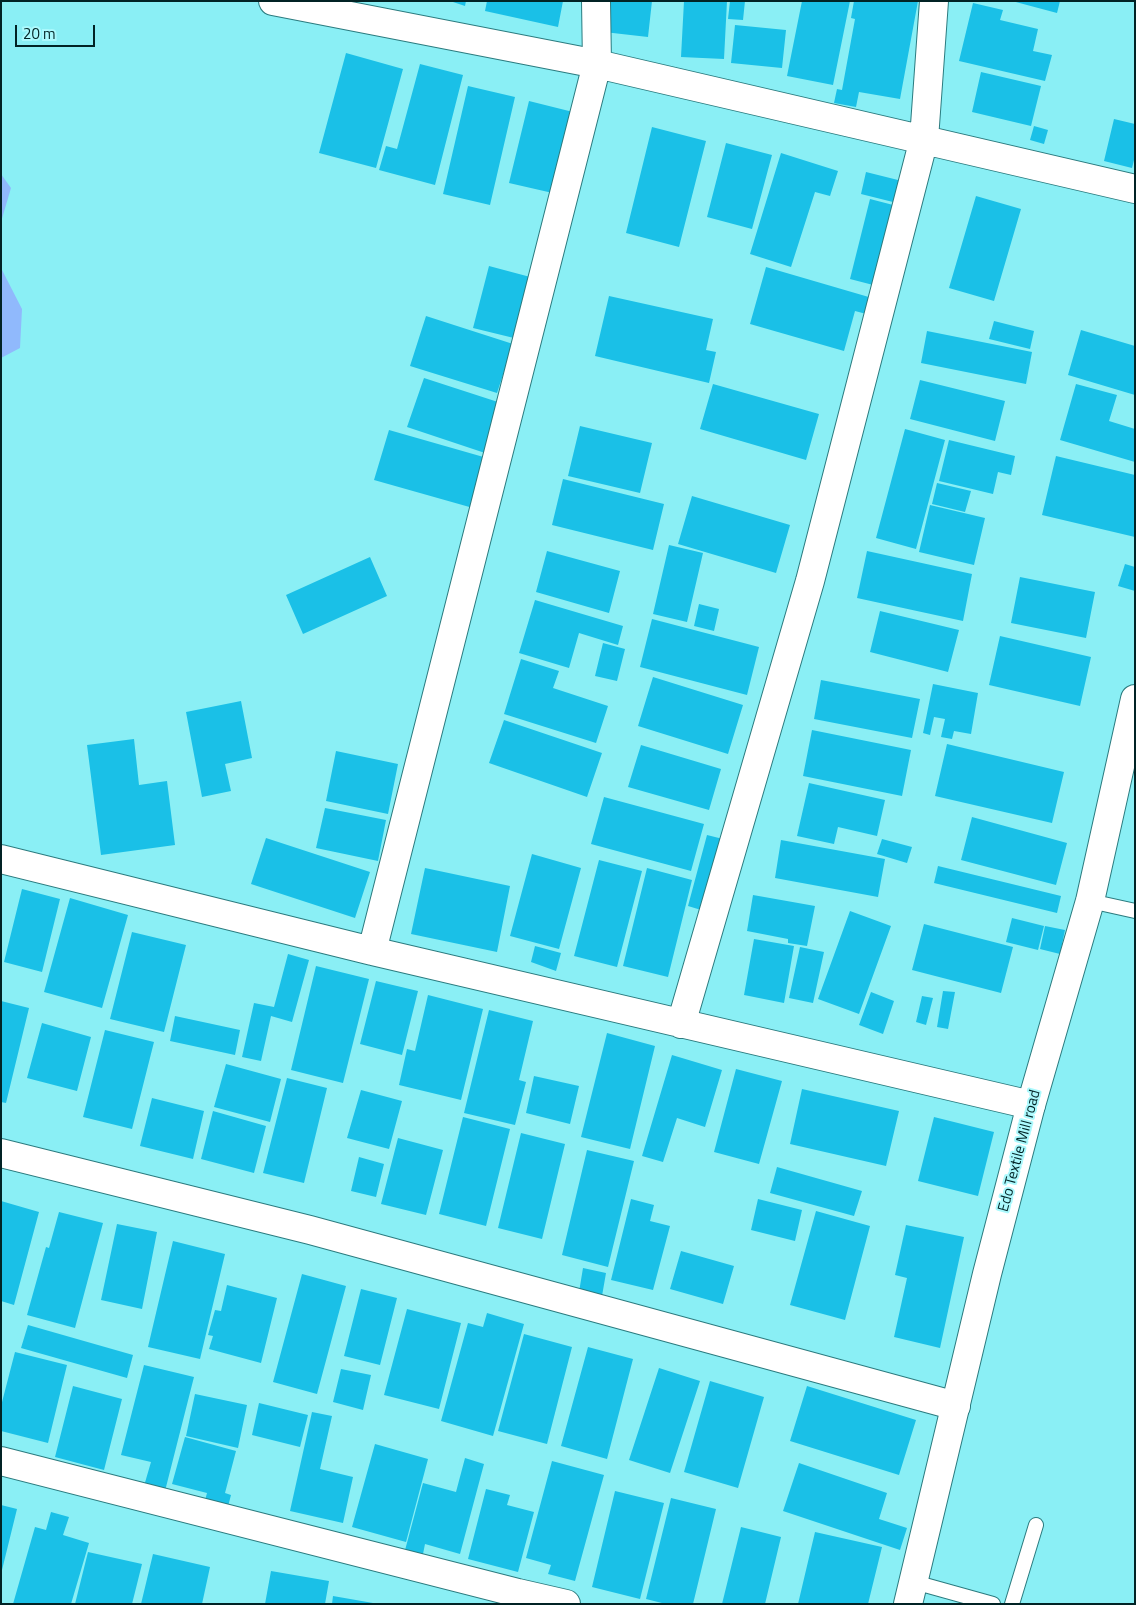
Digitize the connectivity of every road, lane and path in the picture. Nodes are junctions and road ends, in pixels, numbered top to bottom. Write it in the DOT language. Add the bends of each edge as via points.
graph roads {
  1 [pos="273,1"];
  2 [pos="596,1"];
  3 [pos="934,1"];
  4 [pos="597,64"];
  5 [pos="924,139"];
  6 [pos="1135,189"];
  7 [pos="1134,705"];
  8 [pos="1,859"];
  9 [pos="1090,901"];
  10 [pos="1135,911"];
  11 [pos="372,951"];
  12 [pos="681,1024"];
  13 [pos="1031,1105"];
  14 [pos="1,1153"];
  15 [pos="956,1406"];
  16 [pos="1,1461"];
  17 [pos="1036,1525"];
  18 [pos="911,1593"];
  19 [pos="566,1604"];
  20 [pos="993,1604"];
  21 [pos="1012,1604"];
  1 -- 4 [label="street"];
  2 -- 4 [label="street"];
  3 -- 5 [label="street"];
  4 -- 5 [label="street"];
  4 -- 11 [label="street"];
  5 -- 6 [label="street"];
  5 -- 12 [label="street" via="810,581"];
  7 -- 9 [label="street, Edo Textile Mill road"];
  8 -- 11 [label="street"];
  9 -- 10 [label="lane"];
  9 -- 13 [label="street, Edo Textile Mill road"];
  11 -- 12 [label="street"];
  12 -- 13 [label="street"];
  13 -- 15 [label="street, Edo Textile Mill road"];
  14 -- 15 [label="street" via="310,1230"];
  15 -- 18 [label="street, Edo Textile Mill road"];
  16 -- 19 [label="street"];
  17 -- 21 [label="lane"];
  18 -- 20 [label="lane"];
}
